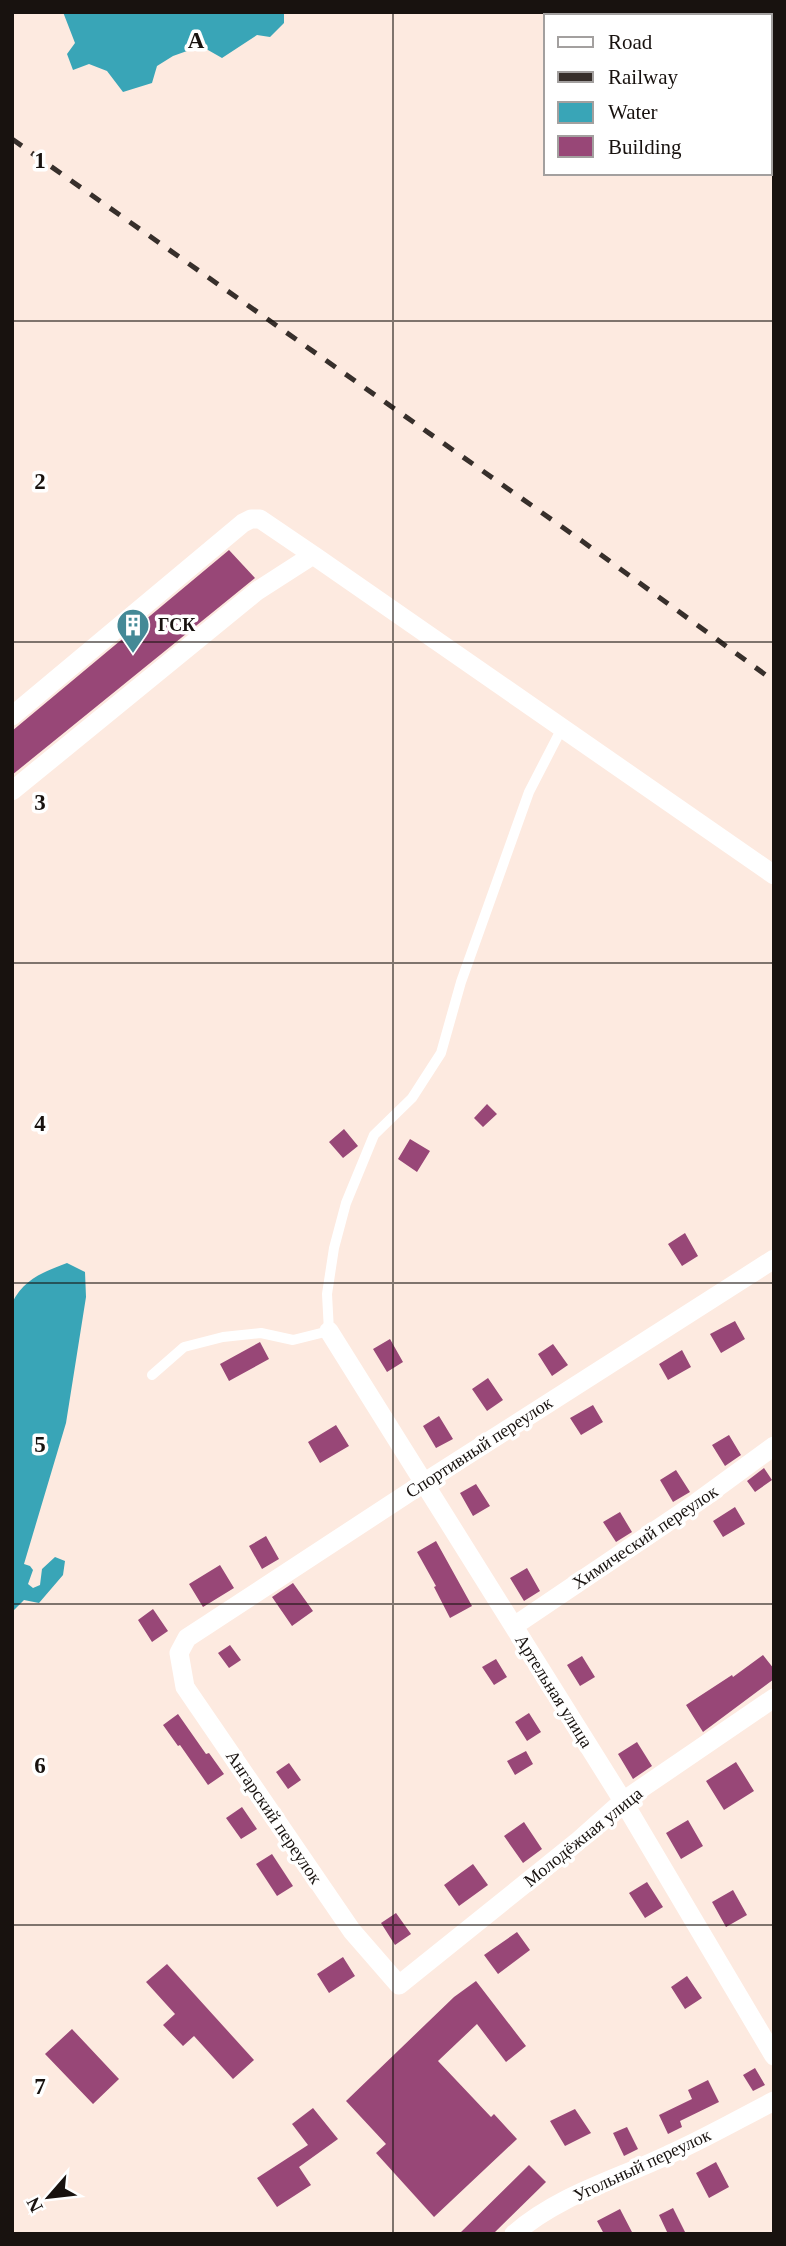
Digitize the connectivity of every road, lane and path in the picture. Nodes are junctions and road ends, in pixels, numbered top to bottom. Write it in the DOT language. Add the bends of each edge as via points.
graph roads {
  1 [pos="313,555"];
  2 [pos="12,716"];
  3 [pos="562,728"];
  4 [pos="12,791"];
  5 [pos="774,875"];
  6 [pos="774,1259"];
  7 [pos="329,1331"];
  8 [pos="152,1375"];
  9 [pos="774,1446"];
  10 [pos="425,1482"];
  11 [pos="514,1626"];
  12 [pos="187,1638"];
  13 [pos="774,1698"];
  14 [pos="623,1801"];
  15 [pos="399,1985"];
  16 [pos="774,2056"];
  17 [pos="774,2101"];
  18 [pos="514,2234"];
  1 -- 2 [label="street" via="260,519 243,523"];
  1 -- 3 [label="street"];
  1 -- 4 [label="street" via="257,591"];
  3 -- 5 [label="street"];
  3 -- 7 [label="lane" via="529,792 461,982 441,1053 412,1098 374,1135 346,1203 327,1294"];
  6 -- 10 [label="street, Спортивный переулок"];
  7 -- 8 [label="lane" via="293,1340 261,1333 223,1337 184,1347"];
  7 -- 10 [label="street, Артельная улица"];
  9 -- 11 [label="street, Химический переулок"];
  10 -- 11 [label="street, Артельная улица"];
  10 -- 12 [label="street, Спортивный переулок"];
  11 -- 14 [label="street, Артельная улица"];
  12 -- 15 [label="street, Ангарский переулок" via="179,1653 184,1687 352,1931"];
  13 -- 14 [label="street, Молодёжная улица"];
  14 -- 15 [label="street, Молодёжная улица"];
  14 -- 16 [label="street, Артельная улица"];
  17 -- 18 [label="street, Угольный переулок" via="668,2156 536,2215"];
}
